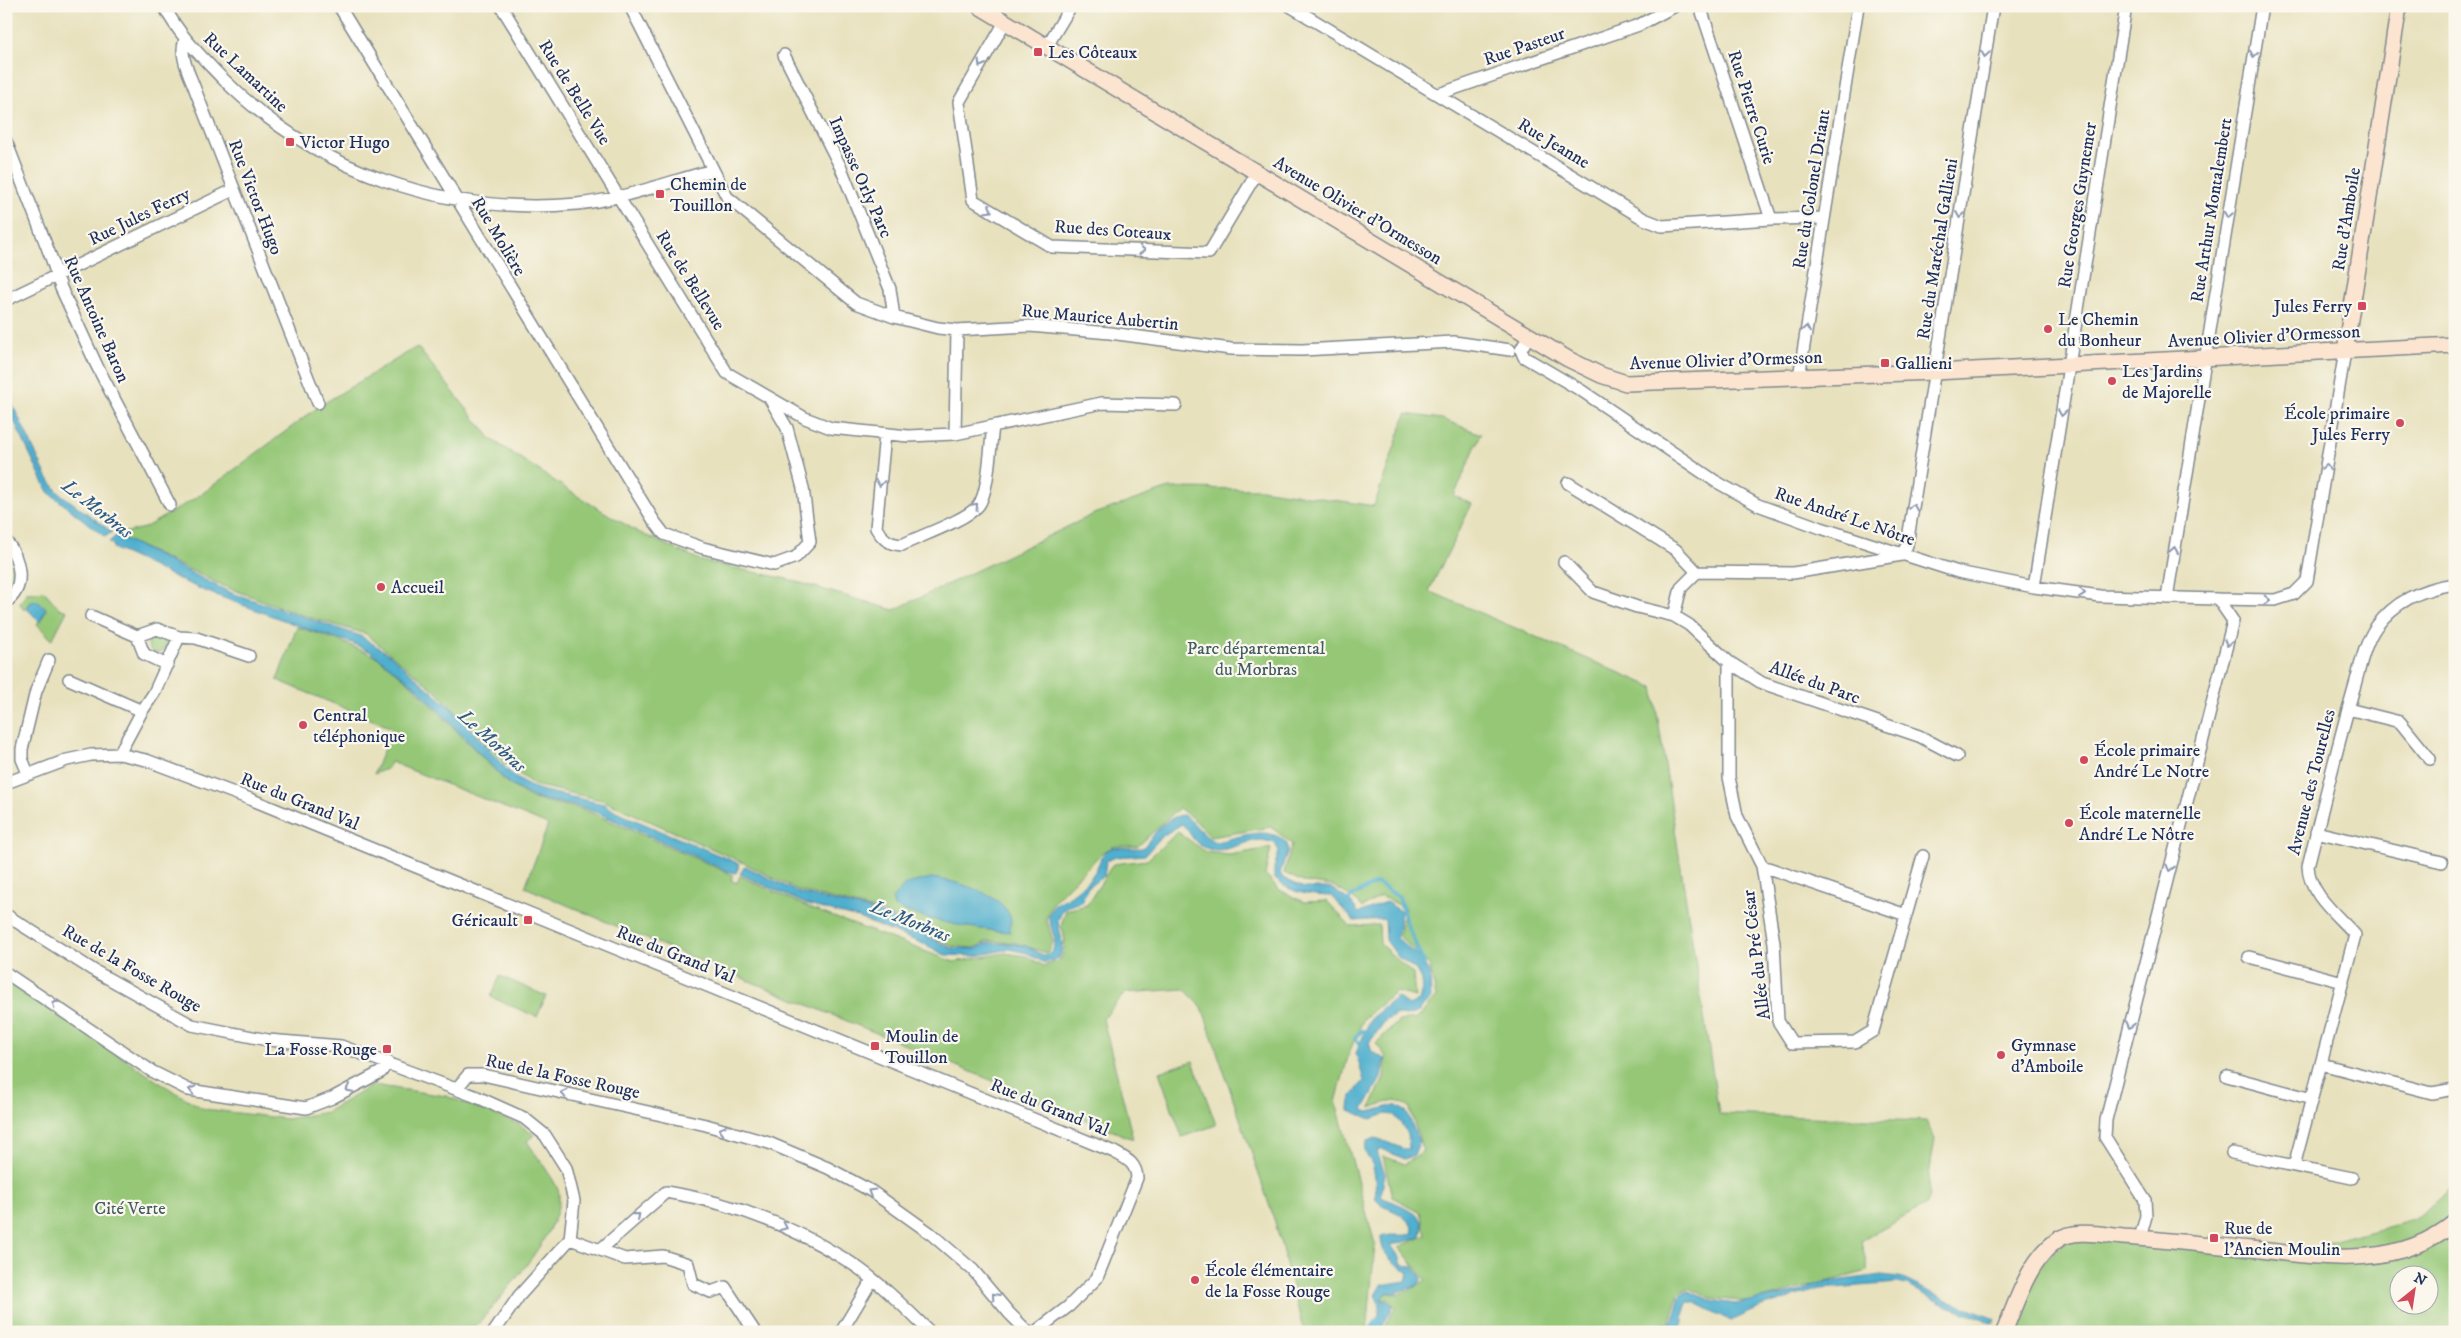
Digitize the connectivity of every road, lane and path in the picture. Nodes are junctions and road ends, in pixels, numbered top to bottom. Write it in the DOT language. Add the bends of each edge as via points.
graph roads {
  1 [pos="164,6"];
  2 [pos="339,6"];
  3 [pos="501,6"];
  4 [pos="630,6"];
  5 [pos="979,6"];
  6 [pos="1071,6"];
  7 [pos="1290,6"];
  8 [pos="1676,6"];
  9 [pos="1700,6"];
  10 [pos="1858,6"];
  11 [pos="1993,6"];
  12 [pos="2126,6"];
  13 [pos="2262,6"];
  14 [pos="2399,6"];
  15 [pos="1005,22"];
  16 [pos="185,40"];
  17 [pos="1047,46"];
  18 [pos="784,55"];
  19 [pos="1439,94"];
  20 [pos="6,141"];
  21 [pos="713,170"];
  22 [pos="1258,171"];
  23 [pos="234,190"];
  24 [pos="619,197"];
  25 [pos="457,201"];
  26 [pos="1823,218"];
  27 [pos="1771,219"];
  28 [pos="57,276"];
  29 [pos="6,300"];
  30 [pos="894,317"];
  31 [pos="957,330"];
  32 [pos="1529,335"];
  33 [pos="2455,345"];
  34 [pos="1510,350"];
  35 [pos="2345,351"];
  36 [pos="2206,358"];
  37 [pos="2070,365"];
  38 [pos="1935,372"];
  39 [pos="1799,377"];
  40 [pos="770,399"];
  41 [pos="318,403"];
  42 [pos="1176,405"];
  43 [pos="993,427"];
  44 [pos="885,434"];
  45 [pos="955,434"];
  46 [pos="1568,483"];
  47 [pos="170,505"];
  48 [pos="6,541"];
  49 [pos="1902,555"];
  50 [pos="1564,562"];
  51 [pos="1697,572"];
  52 [pos="2455,584"];
  53 [pos="2034,588"];
  54 [pos="2167,598"];
  55 [pos="2218,599"];
  56 [pos="6,602"];
  57 [pos="91,616"];
  58 [pos="1674,616"];
  59 [pos="137,636"];
  60 [pos="179,637"];
  61 [pos="248,656"];
  62 [pos="49,660"];
  63 [pos="1729,662"];
  64 [pos="167,664"];
  65 [pos="68,679"];
  66 [pos="2348,708"];
  67 [pos="142,711"];
  68 [pos="119,754"];
  69 [pos="1957,756"];
  70 [pos="2430,759"];
  71 [pos="28,773"];
  72 [pos="6,783"];
  73 [pos="2316,832"];
  74 [pos="1923,856"];
  75 [pos="2442,862"];
  76 [pos="1762,866"];
  77 [pos="1906,915"];
  78 [pos="6,916"];
  79 [pos="2249,957"];
  80 [pos="6,973"];
  81 [pos="2343,982"];
  82 [pos="388,1062"];
  83 [pos="2321,1064"];
  84 [pos="2226,1076"];
  85 [pos="457,1088"];
  86 [pos="2455,1088"];
  87 [pos="2312,1099"];
  88 [pos="2232,1153"];
  89 [pos="2294,1166"];
  90 [pos="2352,1178"];
  91 [pos="2455,1222"];
  92 [pos="2140,1238"];
  93 [pos="570,1239"];
  94 [pos="600,1249"];
  95 [pos="872,1280"];
  96 [pos="494,1332"];
  97 [pos="755,1332"];
  98 [pos="841,1332"];
  99 [pos="930,1332"];
  100 [pos="1028,1332"];
  101 [pos="1034,1332"];
  102 [pos="2004,1332"];
  1 -- 16 [label="street, Rue Victor Hugo"];
  2 -- 25 [label="street, Rue Molière"];
  3 -- 24 [label="street, Rue de Belle Vue"];
  4 -- 21 [label="street"];
  5 -- 15 [label="main road, Avenue Olivier d'Ormesson"];
  6 -- 17 [label="street"];
  7 -- 19 [label="street, Rue Jeanne"];
  8 -- 19 [label="street, Rue Pasteur" via="1639,25"];
  9 -- 27 [label="street, Rue Pierre Curie"];
  10 -- 26 [label="street, Rue du Colonel Driant"];
  11 -- 38 [label="street, Rue du Maréchal Gallieni, one-way"];
  12 -- 37 [label="street, Rue Georges Guynemer"];
  13 -- 36 [label="street, Rue Arthur Montalembert, one-way"];
  14 -- 35 [label="main road, Rue d'Amboile"];
  15 -- 17 [label="main road, Avenue Olivier d'Ormesson"];
  15 -- 22 [label="street, Rue des Coteaux, one-way" via="959,102 973,200 1016,226 1052,247 1209,253"];
  16 -- 23 [label="street, Rue Victor Hugo" via="185,61"];
  16 -- 25 [label="street, Rue Lamartine" via="238,93 295,138 368,175"];
  17 -- 22 [label="main road, Avenue Olivier d'Ormesson"];
  18 -- 30 [label="street, Impasse Orly Parc" via="841,168 890,290"];
  19 -- 27 [label="street, Rue Jeanne" via="1662,226"];
  20 -- 28 [label="street, Rue Antoine Baron"];
  21 -- 24 [label="street, Rue Lamartine"];
  21 -- 30 [label="street, Rue Maurice Aubertin" via="727,197 856,303"];
  22 -- 32 [label="main road, Avenue Olivier d'Ormesson"];
  23 -- 28 [label="street, Rue Jules Ferry"];
  23 -- 41 [label="street, Rue Victor Hugo"];
  24 -- 25 [label="street, Rue Lamartine" via="578,204 529,206"];
  24 -- 40 [label="street, Rue de Bellevue" via="727,373"];
  25 -- 40 [label="street, Rue Molière" via="664,534 703,548 774,565 796,557 810,542 807,511 787,428"];
  26 -- 27 [label="street, Rue Jeanne"];
  39 -- 26 [label="street, Rue du Colonel Driant, one-way"];
  28 -- 29 [label="street, Rue Jules Ferry"];
  28 -- 47 [label="street, Rue Antoine Baron" via="97,366"];
  30 -- 31 [label="street, Rue Maurice Aubertin"];
  31 -- 34 [label="street, Rue Maurice Aubertin" via="1030,326 1231,348 1302,350 1454,342"];
  31 -- 45 [label="street"];
  32 -- 39 [label="main road, Avenue Olivier d'Ormesson" via="1568,359 1626,383"];
  32 -- 49 [label="street, Rue André Le Nôtre" via="1521,350 1524,357 1582,391 1715,481 1758,505"];
  33 -- 35 [label="main road, Avenue Olivier d'Ormesson"];
  35 -- 36 [label="main road, Avenue Olivier d'Ormesson"];
  55 -- 35 [label="street, Rue d'Amboile, one-way" via="2275,600 2294,594 2307,581"];
  36 -- 37 [label="main road, Avenue Olivier d'Ormesson"];
  54 -- 36 [label="street, Rue Arthur Montalembert, one-way"];
  37 -- 38 [label="main road, Avenue Olivier d'Ormesson"];
  37 -- 53 [label="street, Rue Georges Guynemer, one-way"];
  38 -- 39 [label="main road, Avenue Olivier d'Ormesson"];
  49 -- 38 [label="street, Rue du Maréchal Gallieni, one-way" via="1907,544"];
  40 -- 44 [label="street, Rue de Bellevue" via="831,428"];
  42 -- 43 [label="street, Rue de Bellevue" via="1102,403"];
  44 -- 43 [label="street, one-way" via="876,528 882,539 902,545 968,514 978,506 984,492"];
  43 -- 45 [label="street, Rue de Bellevue"];
  44 -- 45 [label="street, Rue de Bellevue"];
  46 -- 51 [label="street" via="1676,550"];
  48 -- 56 [label="street" via="14,550 20,579 17,589"];
  49 -- 51 [label="street" via="1793,573"];
  49 -- 53 [label="street, Rue André Le Nôtre" via="1958,572"];
  50 -- 58 [label="street, Allée du Parc" via="1593,592"];
  51 -- 58 [label="street" via="1681,588"];
  52 -- 66 [label="street, Avenue des Tourelles" via="2408,598 2376,628"];
  53 -- 54 [label="street, Rue André Le Nôtre, one-way" via="2100,596"];
  54 -- 55 [label="street, Rue André Le Nôtre"];
  55 -- 92 [label="street, one-way" via="2233,620 2106,1120 2105,1137 2145,1200 2146,1216"];
  57 -- 59 [label="street"];
  58 -- 63 [label="street, Allée du Parc" via="1689,625"];
  59 -- 60 [label="street" via="157,629"];
  59 -- 64 [label="street" via="144,654"];
  60 -- 61 [label="street" via="196,638"];
  60 -- 64 [label="street"];
  62 -- 71 [label="street" via="36,691 22,750"];
  63 -- 69 [label="street, Allée du Parc" via="1762,683 1919,736"];
  63 -- 76 [label="street, Allée du Pré César" via="1729,777 1737,816"];
  64 -- 67 [label="street"];
  65 -- 67 [label="street"];
  66 -- 70 [label="street" via="2400,722"];
  66 -- 73 [label="street, Avenue des Tourelles"];
  67 -- 68 [label="street"];
  68 -- 71 [label="street, Rue du Grand Val" via="67,760"];
  68 -- 101 [label="street, Rue du Grand Val" via="146,760 250,799 1132,1162 1137,1178 1097,1278 1069,1306"];
  71 -- 72 [label="street, Rue du Grand Val"];
  73 -- 75 [label="street"];
  73 -- 81 [label="street, Avenue des Tourelles" via="2308,879 2355,935"];
  74 -- 77 [label="street, Allée du Pré César"];
  76 -- 77 [label="street, Allée du Pré César"];
  76 -- 77 [label="street, Allée du Pré César" via="1774,943 1778,1020 1792,1043 1855,1042 1873,1030"];
  78 -- 82 [label="street, Rue de la Fosse Rouge" via="93,970 192,1025 268,1040 341,1046"];
  79 -- 81 [label="street"];
  82 -- 80 [label="street, one-way" via="381,1072 306,1108 190,1090 153,1072"];
  81 -- 83 [label="street, Avenue des Tourelles"];
  82 -- 85 [label="street, Rue de la Fosse Rouge"];
  83 -- 86 [label="street" via="2432,1093"];
  83 -- 87 [label="street, Avenue des Tourelles"];
  84 -- 87 [label="street"];
  85 -- 93 [label="street" via="524,1118 545,1135 566,1168 574,1201"];
  100 -- 85 [label="street, Rue de la Fosse Rouge, one-way" via="972,1270 930,1233 871,1191 820,1164 769,1143 706,1125 483,1076 468,1076"];
  87 -- 89 [label="street, Avenue des Tourelles"];
  88 -- 89 [label="street"];
  89 -- 90 [label="street"];
  91 -- 92 [label="main road" via="2412,1247 2363,1258 2335,1259"];
  92 -- 102 [label="main road" via="2092,1234 2058,1240 2042,1254 2030,1274"];
  93 -- 94 [label="street"];
  93 -- 96 [label="street" via="519,1296"];
  94 -- 95 [label="street, one-way" via="666,1192 752,1212 844,1258"];
  94 -- 97 [label="street" via="625,1259 664,1256 688,1264 693,1284 711,1292 725,1286"];
  95 -- 98 [label="street"];
  95 -- 99 [label="street"];
}
